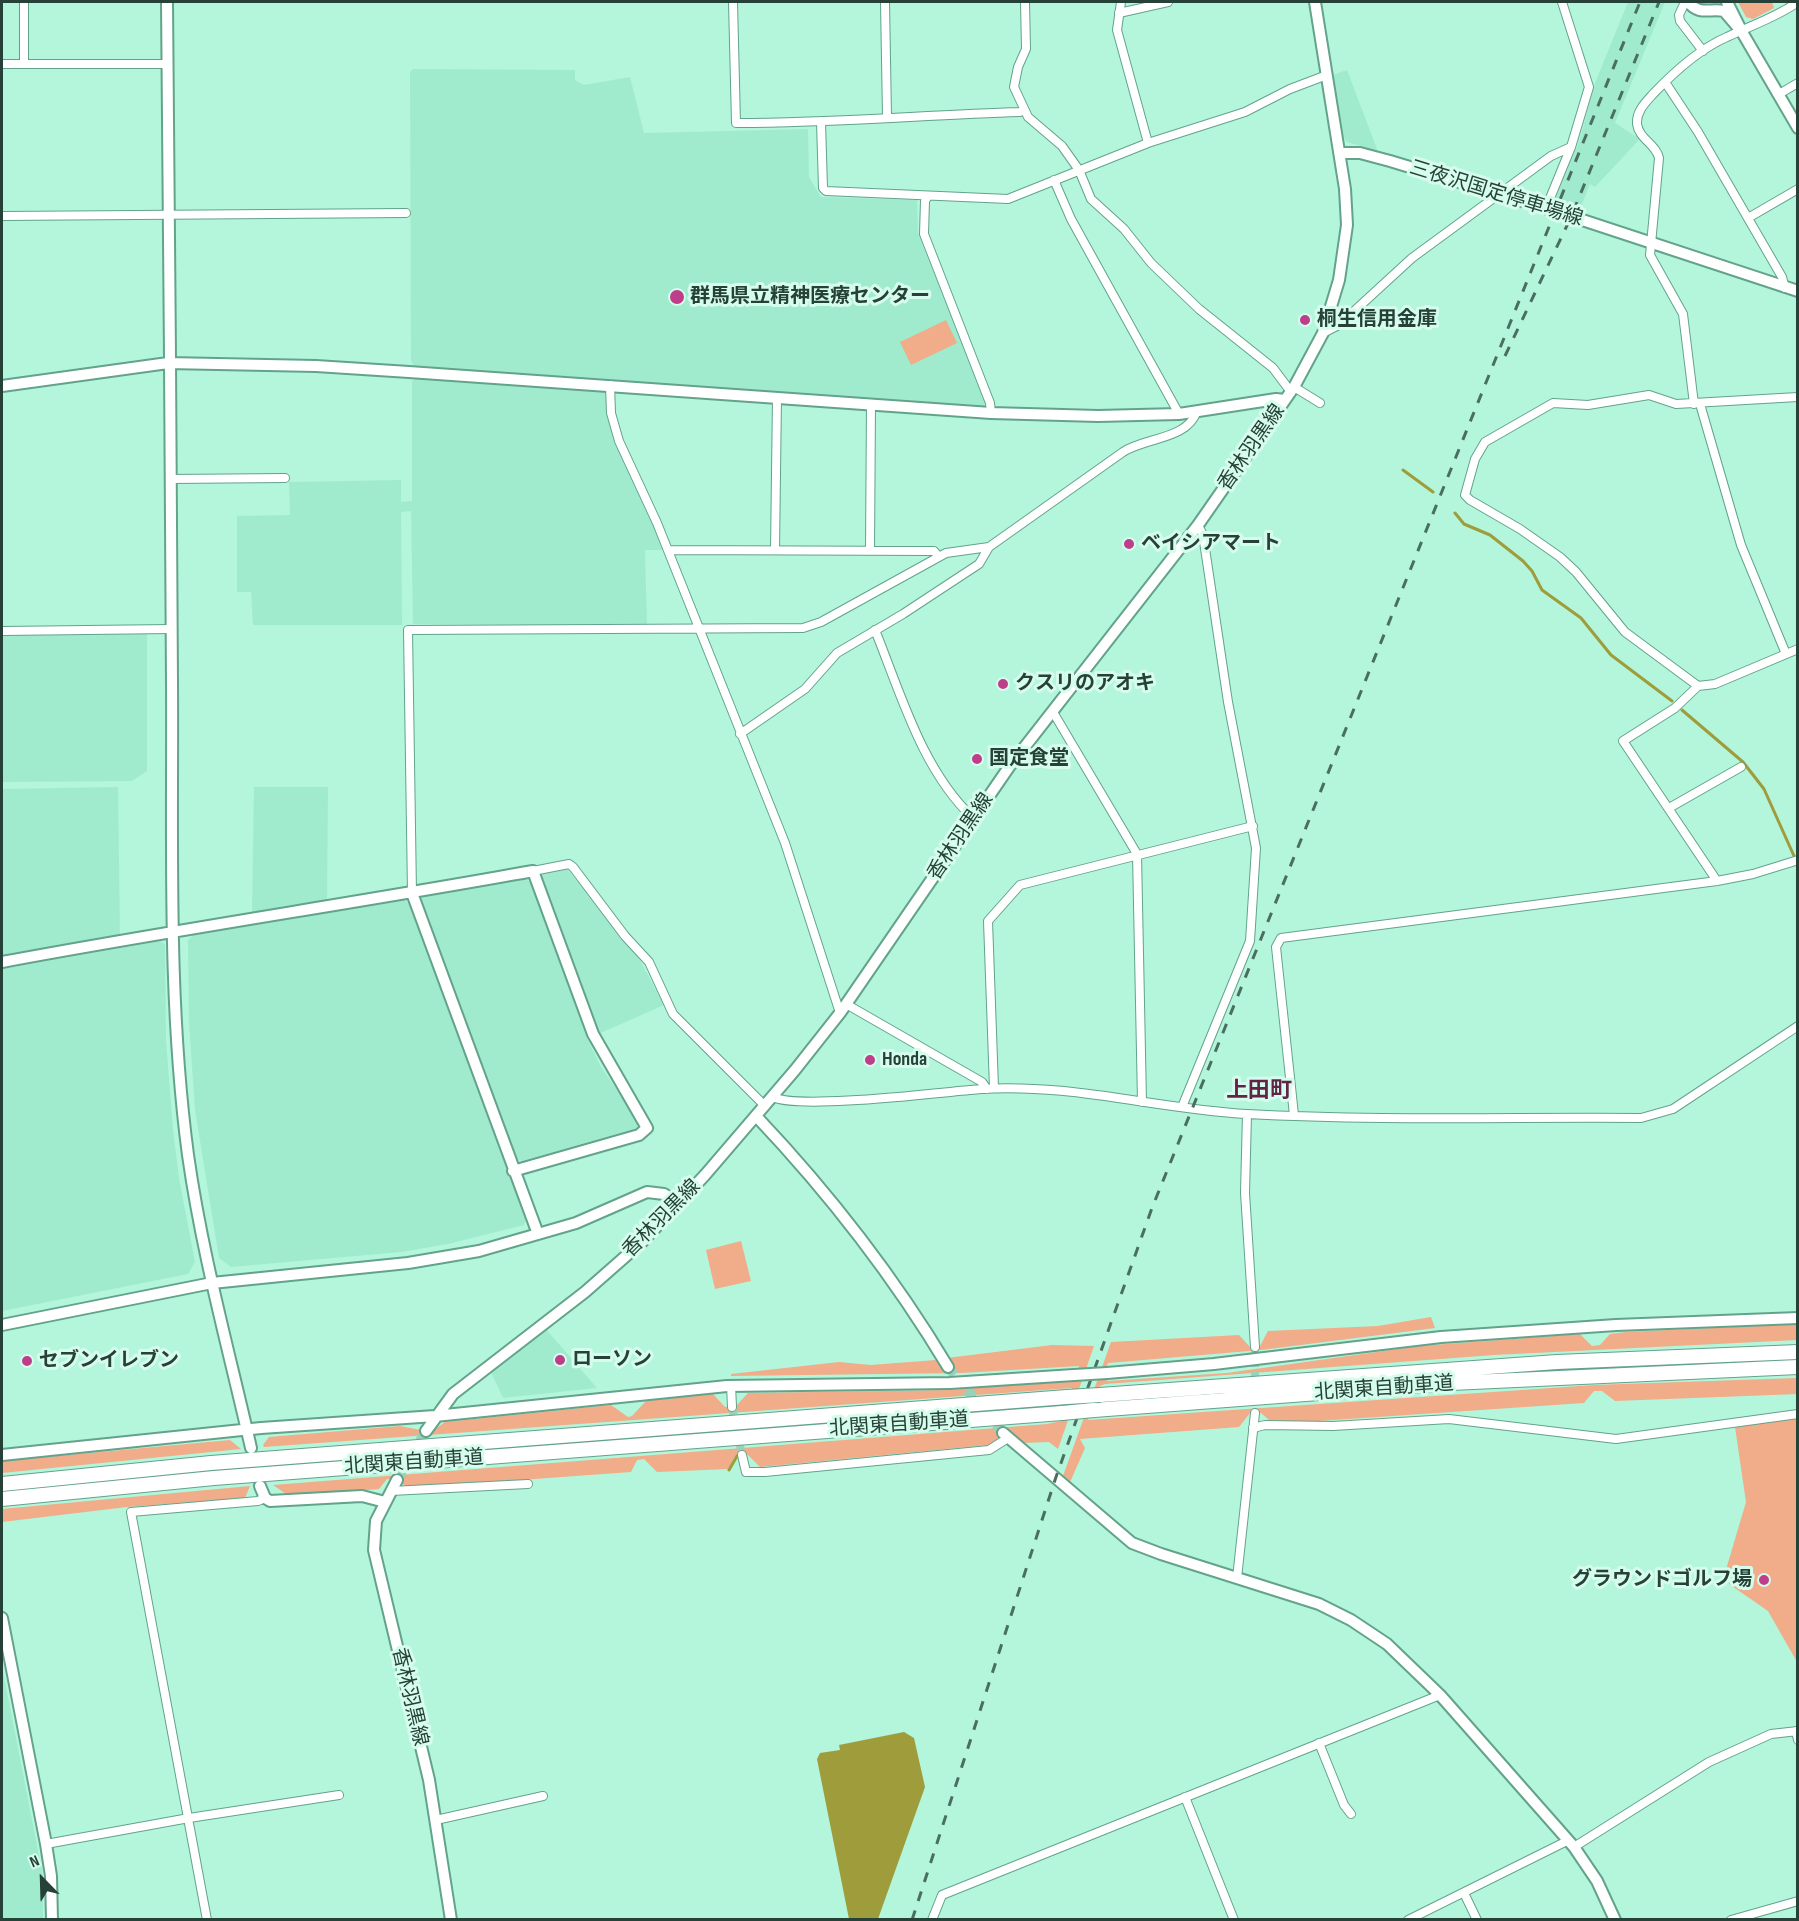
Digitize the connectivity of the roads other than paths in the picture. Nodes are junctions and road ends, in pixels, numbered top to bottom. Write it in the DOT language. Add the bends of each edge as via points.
graph roads {
  1 [pos="24,2"];
  2 [pos="167,2"];
  3 [pos="733,2"];
  4 [pos="885,2"];
  5 [pos="1025,2"];
  6 [pos="1121,2"];
  7 [pos="1168,2"];
  8 [pos="1315,2"];
  9 [pos="1562,2"];
  10 [pos="1687,2"];
  11 [pos="1727,2"];
  12 [pos="1797,2"];
  13 [pos="1119,13"];
  14 [pos="1742,32"];
  15 [pos="1703,51"];
  16 [pos="24,63"];
  17 [pos="2,64"];
  18 [pos="167,64"];
  19 [pos="1327,75"];
  20 [pos="1665,82"];
  21 [pos="1797,83"];
  22 [pos="1779,94"];
  23 [pos="1023,110"];
  24 [pos="887,116"];
  25 [pos="821,122"];
  26 [pos="1797,128"];
  27 [pos="1148,143"];
  28 [pos="1571,147"];
  29 [pos="1340,153"];
  30 [pos="1079,170"];
  31 [pos="1054,180"];
  32 [pos="1797,189"];
  33 [pos="1498,194"];
  34 [pos="928,196"];
  35 [pos="1546,208"];
  36 [pos="406,213"];
  37 [pos="169,214"];
  38 [pos="2,216"];
  39 [pos="1748,218"];
  40 [pos="1650,242"];
  41 [pos="1785,288"];
  42 [pos="1797,291"];
  43 [pos="1323,333"];
  44 [pos="168,363"];
  45 [pos="610,385"];
  46 [pos="2,386"];
  47 [pos="1290,393"];
  48 [pos="777,397"];
  49 [pos="1797,397"];
  50 [pos="1320,403"];
  51 [pos="872,404"];
  52 [pos="1697,404"];
  53 [pos="1197,411"];
  54 [pos="991,412"];
  55 [pos="1179,414"];
  56 [pos="285,478"];
  57 [pos="170,479"];
  58 [pos="1198,525"];
  59 [pos="989,548"];
  60 [pos="668,550"];
  61 [pos="775,550"];
  62 [pos="870,550"];
  63 [pos="939,557"];
  64 [pos="172,629"];
  65 [pos="699,629"];
  66 [pos="875,630"];
  67 [pos="2,631"];
  68 [pos="1797,649"];
  69 [pos="1786,654"];
  70 [pos="1698,686"];
  71 [pos="1053,712"];
  72 [pos="740,734"];
  73 [pos="1741,767"];
  74 [pos="1669,808"];
  75 [pos="973,818"];
  76 [pos="1253,826"];
  77 [pos="1137,855"];
  78 [pos="1797,860"];
  79 [pos="533,871"];
  80 [pos="1716,881"];
  81 [pos="412,893"];
  82 [pos="171,930"];
  83 [pos="2,962"];
  84 [pos="843,1008"];
  85 [pos="1797,1026"];
  86 [pos="991,1088"];
  87 [pos="773,1097"];
  88 [pos="1142,1102"];
  89 [pos="765,1106"];
  90 [pos="1182,1107"];
  91 [pos="1247,1114"];
  92 [pos="1294,1115"];
  93 [pos="756,1116"];
  94 [pos="513,1170"];
  95 [pos="679,1204"];
  96 [pos="538,1234"];
  97 [pos="212,1283"];
  98 [pos="1797,1318"];
  99 [pos="2,1325"];
  100 [pos="1255,1347"];
  101 [pos="1797,1352"];
  102 [pos="948,1367"];
  103 [pos="1797,1367"];
  104 [pos="731,1385"];
  105 [pos="732,1407"];
  106 [pos="1255,1413"];
  107 [pos="1797,1414"];
  108 [pos="435,1416"];
  109 [pos="1253,1428"];
  110 [pos="248,1430"];
  111 [pos="426,1431"];
  112 [pos="1005,1436"];
  113 [pos="251,1448"];
  114 [pos="2,1455"];
  115 [pos="742,1455"];
  116 [pos="397,1480"];
  117 [pos="2,1484"];
  118 [pos="528,1484"];
  119 [pos="260,1486"];
  120 [pos="391,1491"];
  121 [pos="265,1498"];
  122 [pos="2,1499"];
  123 [pos="385,1502"];
  124 [pos="1237,1578"];
  125 [pos="2,1618"];
  126 [pos="1440,1695"];
  127 [pos="1796,1731"];
  128 [pos="1797,1740"];
  129 [pos="1319,1743"];
  130 [pos="339,1795"];
  131 [pos="543,1796"];
  132 [pos="1185,1797"];
  133 [pos="1351,1814"];
  134 [pos="189,1818"];
  135 [pos="436,1820"];
  136 [pos="46,1844"];
  137 [pos="1571,1844"];
  138 [pos="1464,1893"];
  139 [pos="1797,1901"];
  140 [pos="52,1920"];
  141 [pos="207,1920"];
  142 [pos="451,1920"];
  143 [pos="932,1920"];
  144 [pos="1234,1920"];
  145 [pos="1408,1920"];
  146 [pos="1477,1920"];
  147 [pos="1615,1920"];
  148 [pos="1731,1920"];
  1 -- 16 [label="street"];
  2 -- 18 [label="street"];
  3 -- 25 [label="street" via="736,123"];
  4 -- 24 [label="street"];
  5 -- 23 [label="street" via="1026,49 1014,87"];
  6 -- 13 [label="street"];
  7 -- 13 [label="street"];
  8 -- 19 [label="street"];
  9 -- 28 [label="street" via="1589,82"];
  10 -- 14 [label="street" via="1704,12 1724,11"];
  10 -- 15 [label="street" via="1679,15 1680,21"];
  11 -- 14 [label="street"];
  12 -- 14 [label="street"];
  13 -- 27 [label="street" via="1117,30"];
  14 -- 15 [label="street"];
  14 -- 22 [label="street"];
  15 -- 20 [label="street"];
  16 -- 17 [label="street"];
  16 -- 18 [label="street"];
  18 -- 37 [label="street"];
  19 -- 27 [label="street" via="1245,112"];
  19 -- 29 [label="street"];
  20 -- 39 [label="street"];
  20 -- 40 [label="street" via="1641,108 1637,122 1659,158"];
  21 -- 22 [label="street"];
  22 -- 26 [label="street"];
  23 -- 24 [label="street"];
  23 -- 30 [label="street" via="1062,146"];
  24 -- 25 [label="street"];
  25 -- 34 [label="street" via="826,191"];
  27 -- 30 [label="street"];
  28 -- 33 [label="street"];
  28 -- 35 [label="street"];
  29 -- 33 [label="street, 三夜沢国定停車場線" via="1367,154"];
  29 -- 43 [label="street, 香林羽黒線" via="1346,239"];
  30 -- 31 [label="street"];
  30 -- 47 [label="street" via="1092,201 1124,229 1199,309 1273,368"];
  31 -- 34 [label="street" via="1004,200"];
  31 -- 55 [label="street" via="1071,219"];
  32 -- 39 [label="street"];
  33 -- 35 [label="street, 三夜沢国定停車場線"];
  33 -- 43 [label="street" via="1412,258 1340,325"];
  34 -- 54 [label="street" via="924,234"];
  35 -- 40 [label="street, 三夜沢国定停車場線"];
  36 -- 37 [label="street"];
  37 -- 38 [label="street"];
  37 -- 44 [label="street"];
  39 -- 41 [label="street"];
  40 -- 41 [label="street, 三夜沢国定停車場線"];
  40 -- 52 [label="street" via="1650,255 1683,314"];
  41 -- 42 [label="street, 三夜沢国定停車場線"];
  43 -- 47 [label="street, 香林羽黒線"];
  44 -- 45 [label="street" via="316,366"];
  44 -- 46 [label="street"];
  44 -- 57 [label="street"];
  45 -- 48 [label="street"];
  45 -- 60 [label="street" via="611,413 619,441"];
  47 -- 50 [label="street"];
  47 -- 53 [label="street" via="1276,399"];
  47 -- 58 [label="street, 香林羽黒線"];
  48 -- 51 [label="street"];
  48 -- 61 [label="street"];
  49 -- 52 [label="street"];
  51 -- 54 [label="street"];
  51 -- 62 [label="street"];
  52 -- 69 [label="street" via="1741,545"];
  52 -- 70 [label="street" via="1676,404 1649,395 1588,405 1553,403 1485,442 1475,459 1465,495 1560,557 1625,632"];
  53 -- 55 [label="street"];
  53 -- 59 [label="street" via="1183,429 1130,447"];
  54 -- 55 [label="street"];
  56 -- 57 [label="street"];
  57 -- 64 [label="street"];
  58 -- 71 [label="street, 香林羽黒線"];
  58 -- 76 [label="street" via="1203,535 1228,702"];
  59 -- 63 [label="street"];
  59 -- 66 [label="street" via="979,564"];
  60 -- 61 [label="street"];
  60 -- 65 [label="street"];
  61 -- 62 [label="street"];
  62 -- 63 [label="street" via="934,550"];
  63 -- 65 [label="street" via="815,625 788,629"];
  64 -- 67 [label="street"];
  64 -- 82 [label="street"];
  65 -- 72 [label="street"];
  65 -- 81 [label="street" via="408,630"];
  66 -- 72 [label="street" via="837,653 805,689"];
  66 -- 75 [label="street" via="913,725 943,785"];
  68 -- 69 [label="street"];
  69 -- 70 [label="street" via="1715,684"];
  70 -- 74 [label="street" via="1675,708 1623,741"];
  71 -- 75 [label="street, 香林羽黒線"];
  71 -- 77 [label="street"];
  72 -- 84 [label="street" via="785,843"];
  73 -- 74 [label="street"];
  74 -- 80 [label="street"];
  75 -- 84 [label="street, 香林羽黒線"];
  76 -- 77 [label="street"];
  76 -- 90 [label="street" via="1256,848 1250,941"];
  77 -- 86 [label="street" via="1020,885 988,921"];
  77 -- 88 [label="street"];
  78 -- 80 [label="street"];
  79 -- 81 [label="street"];
  79 -- 89 [label="street" via="568,864 573,867 648,962 673,1014"];
  79 -- 94 [label="street" via="593,1034 647,1128 639,1135"];
  80 -- 92 [label="street" via="1281,938 1276,947"];
  81 -- 82 [label="street"];
  81 -- 94 [label="street"];
  82 -- 83 [label="street"];
  82 -- 97 [label="street" via="187,1144"];
  84 -- 86 [label="street"];
  84 -- 87 [label="street, 香林羽黒線"];
  85 -- 92 [label="street" via="1673,1109 1648,1118"];
  86 -- 87 [label="street" via="848,1099 783,1101"];
  86 -- 88 [label="street" via="1050,1089"];
  87 -- 89 [label="street, 香林羽黒線"];
  88 -- 90 [label="street"];
  89 -- 93 [label="street, 香林羽黒線"];
  90 -- 91 [label="street"];
  91 -- 92 [label="street"];
  91 -- 100 [label="street" via="1245,1193"];
  93 -- 95 [label="street, 香林羽黒線"];
  93 -- 102 [label="street" via="825,1192"];
  94 -- 96 [label="street"];
  95 -- 96 [label="street" via="664,1194 647,1192 598,1215"];
  95 -- 108 [label="street, 香林羽黒線" via="585,1292 453,1394"];
  96 -- 97 [label="street" via="434,1260"];
  97 -- 99 [label="street"];
  97 -- 110 [label="street"];
  98 -- 104 [label="street, bridge" via="1431,1338 1243,1361 950,1383"];
  101 -- 117 [label="highway, 北関東自動車道, bridge" via="1535,1363 1067,1397 211,1463"];
  103 -- 122 [label="highway, 北関東自動車道, bridge" via="1451,1383 214,1478"];
  104 -- 105 [label="street"];
  104 -- 108 [label="street"];
  106 -- 109 [label="street"];
  107 -- 109 [label="street" via="1616,1439 1449,1419"];
  108 -- 110 [label="street"];
  108 -- 111 [label="street, 香林羽黒線"];
  109 -- 124 [label="street"];
  110 -- 113 [label="street"];
  110 -- 114 [label="street"];
  112 -- 115 [label="street" via="989,1450 765,1472 746,1472"];
  112 -- 124 [label="street" via="1132,1543"];
  116 -- 120 [label="street, 香林羽黒線"];
  118 -- 120 [label="street"];
  119 -- 121 [label="street"];
  120 -- 123 [label="street, 香林羽黒線"];
  121 -- 123 [label="street" via="275,1502 366,1496"];
  121 -- 134 [label="street" via="131,1512"];
  123 -- 135 [label="street, 香林羽黒線" via="374,1527 374,1550"];
  124 -- 126 [label="street" via="1319,1604 1351,1620 1403,1657"];
  125 -- 136 [label="street"];
  126 -- 129 [label="street"];
  126 -- 137 [label="street"];
  127 -- 128 [label="street"];
  127 -- 137 [label="street" via="1771,1734 1709,1762"];
  129 -- 132 [label="street"];
  129 -- 133 [label="street"];
  130 -- 134 [label="street"];
  131 -- 135 [label="street"];
  132 -- 143 [label="street" via="942,1895"];
  132 -- 144 [label="street"];
  134 -- 136 [label="street"];
  134 -- 141 [label="street"];
  135 -- 142 [label="street, 香林羽黒線"];
  136 -- 140 [label="street"];
  137 -- 138 [label="street"];
  137 -- 147 [label="street" via="1597,1881"];
  138 -- 145 [label="street"];
  138 -- 146 [label="street"];
  139 -- 148 [label="street"];
}
